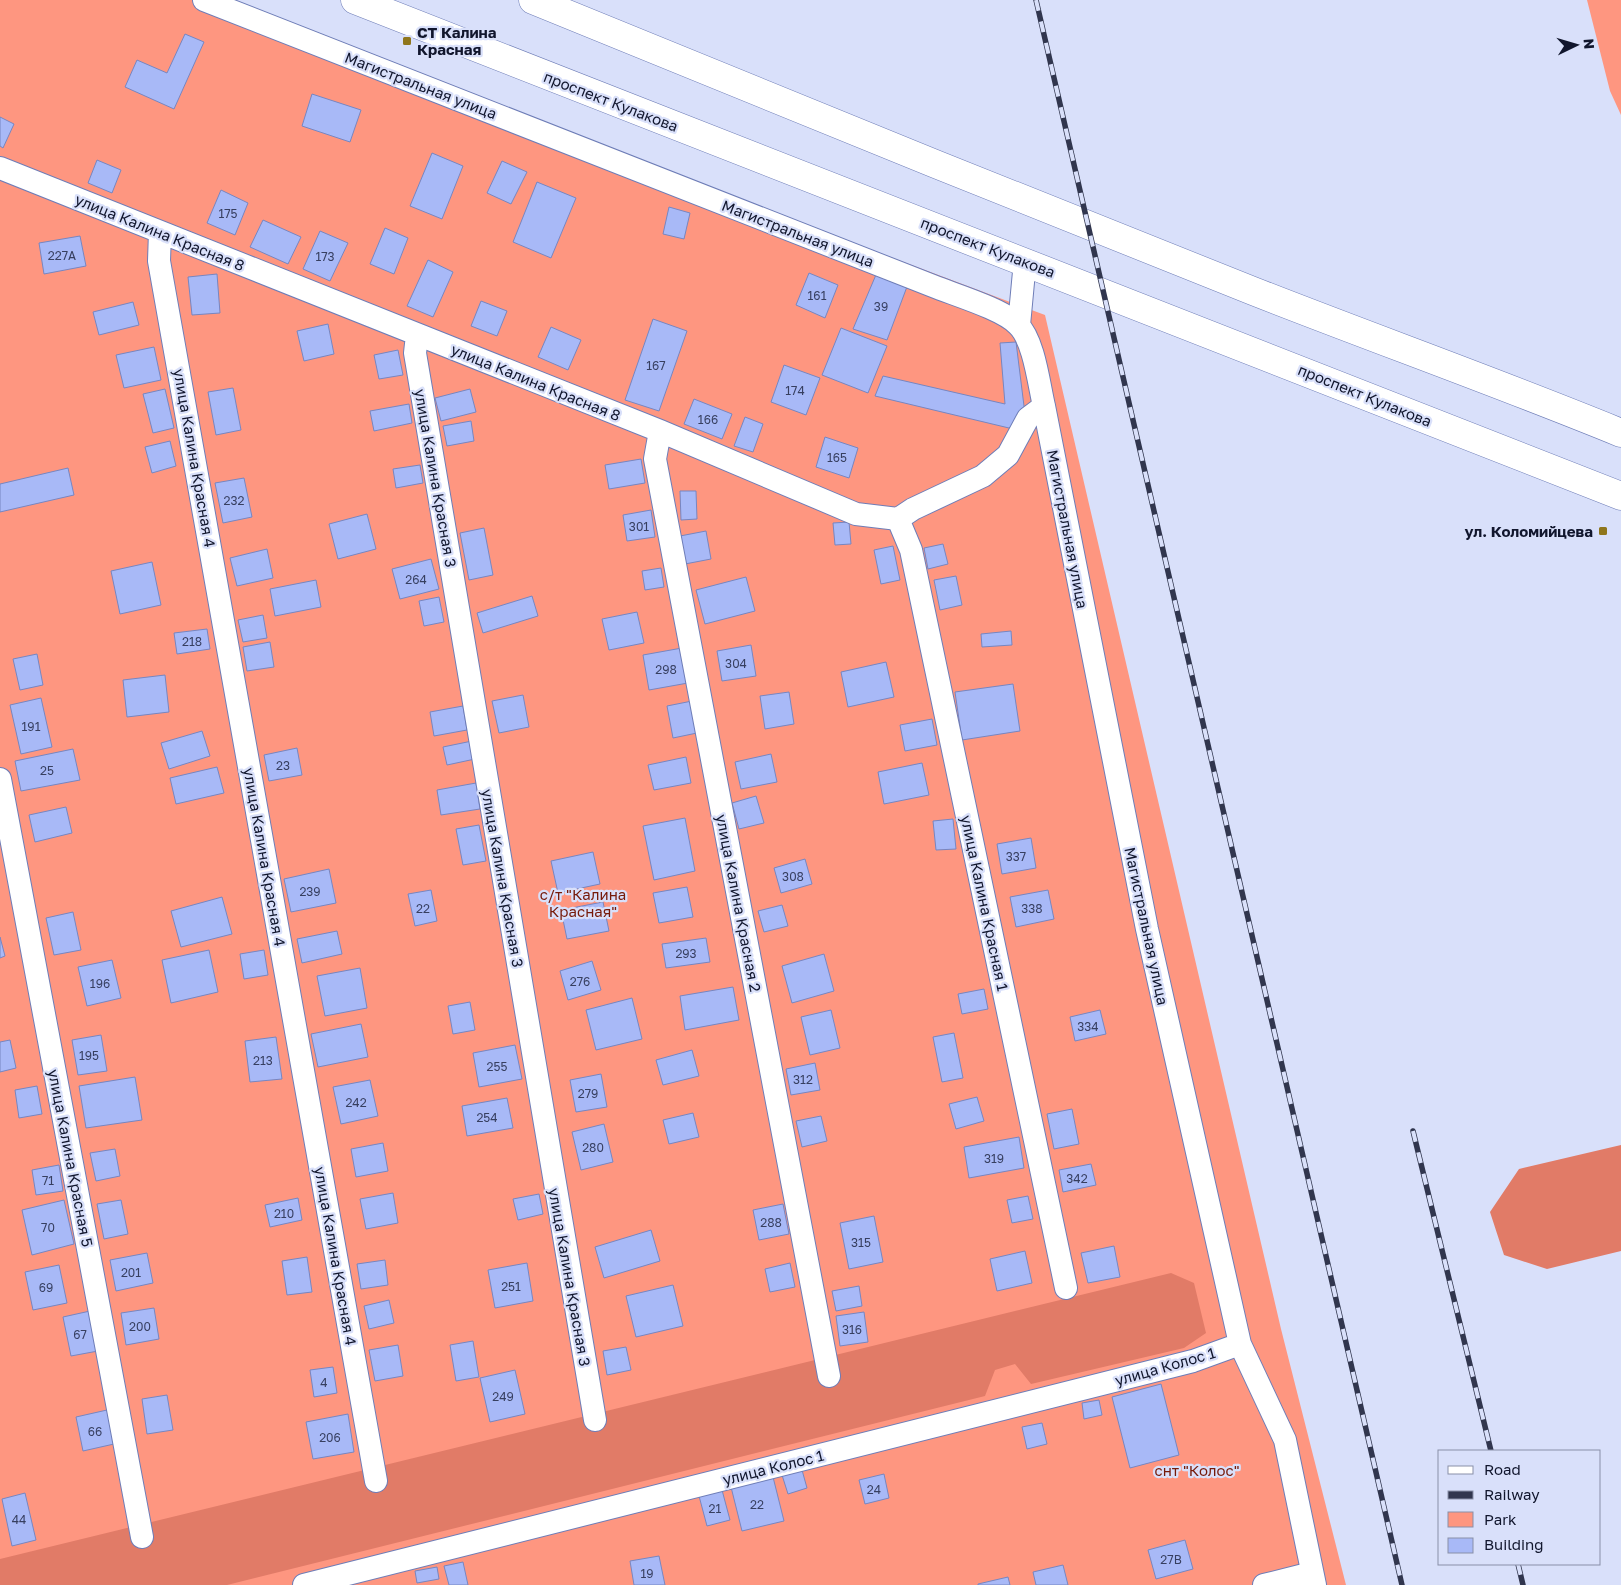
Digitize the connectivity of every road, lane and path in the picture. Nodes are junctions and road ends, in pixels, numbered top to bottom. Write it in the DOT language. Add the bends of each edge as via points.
graph roads {
  1 [pos="204,0"];
  2 [pos="355,0"];
  3 [pos="533,0"];
  4 [pos="0,168"];
  5 [pos="160,232"];
  6 [pos="1025,261"];
  7 [pos="1019,325"];
  8 [pos="417,335"];
  9 [pos="1044,406"];
  10 [pos="660,431"];
  11 [pos="1621,433"];
  12 [pos="1621,496"];
  13 [pos="898,518"];
  14 [pos="0,779"];
  15 [pos="1066,1288"];
  16 [pos="1240,1344"];
  17 [pos="829,1376"];
  18 [pos="594,1420"];
  19 [pos="376,1481"];
  20 [pos="142,1537"];
  21 [pos="1314,1579"];
  22 [pos="304,1585"];
  23 [pos="1264,1585"];
  1 -- 7 [label="street, Магистральная улица" via="933,286 999,313"];
  2 -- 6 [label="main road, проспект Кулакова"];
  3 -- 11 [label="main road" via="1091,227 1507,386"];
  4 -- 5 [label="street, улица Калина Красная 8"];
  5 -- 8 [label="street, улица Калина Красная 8"];
  5 -- 19 [label="street, улица Калина Красная 4" via="160,261"];
  6 -- 7 [label="street"];
  6 -- 12 [label="main road, проспект Кулакова"];
  7 -- 9 [label="street, Магистральная улица" via="1029,344"];
  8 -- 10 [label="street, улица Калина Красная 8"];
  8 -- 18 [label="street, улица Калина Красная 3" via="415,352"];
  9 -- 13 [label="street" via="1028,418 1008,455 983,476"];
  9 -- 16 [label="street, Магистральная улица" via="1146,928"];
  10 -- 13 [label="street, улица Калина Красная 8" via="856,514"];
  10 -- 17 [label="street, улица Калина Красная 2" via="655,459"];
  13 -- 15 [label="street, улица Калина Красная 1" via="911,550"];
  14 -- 20 [label="street, улица Калина Красная 5"];
  16 -- 21 [label="street, Магистральная улица" via="1285,1440"];
  16 -- 22 [label="street, улица Колос 1" via="1193,1361"];
  21 -- 23 [label="street"];
}
